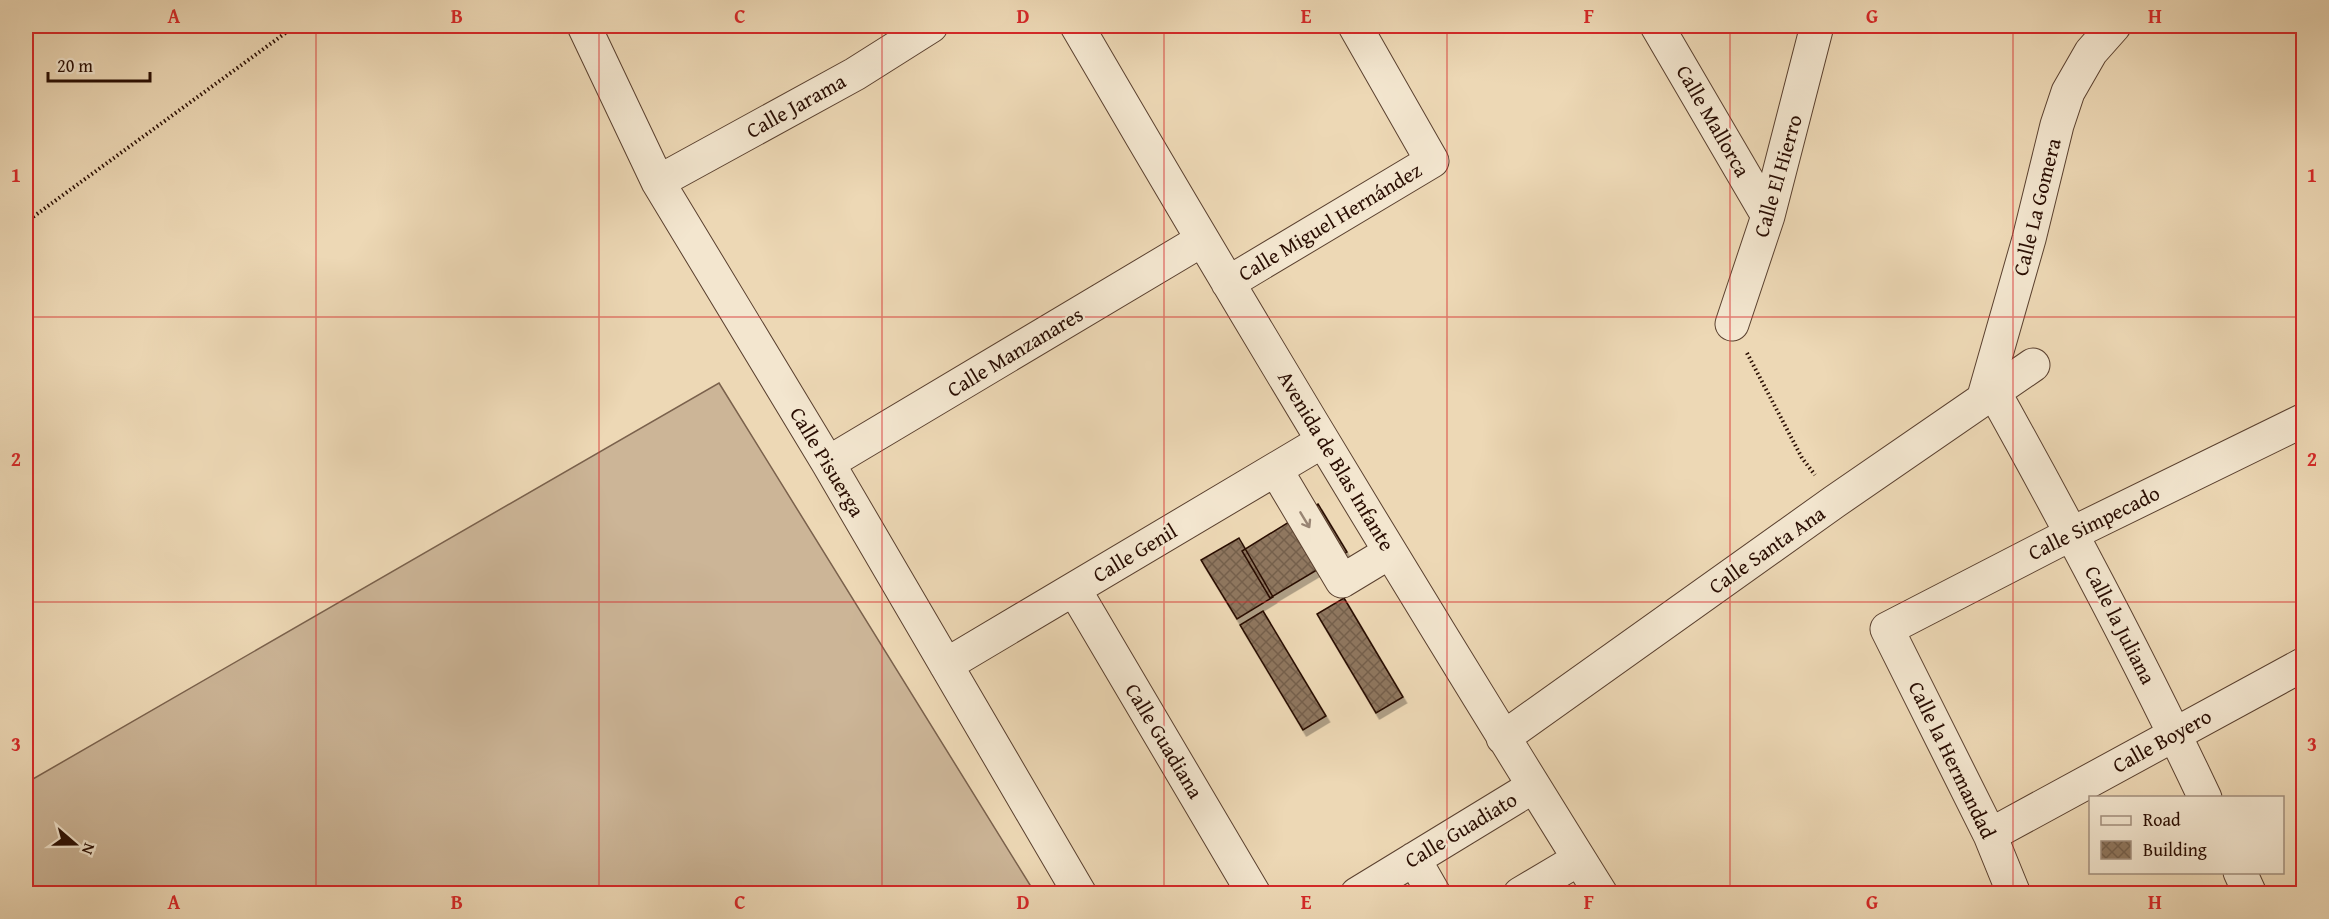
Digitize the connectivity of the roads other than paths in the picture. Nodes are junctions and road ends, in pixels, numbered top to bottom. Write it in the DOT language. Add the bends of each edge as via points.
graph roads {
  1 [pos="585,26"];
  2 [pos="931,26"];
  3 [pos="1077,26"];
  4 [pos="1355,26"];
  5 [pos="1658,26"];
  6 [pos="1817,26"];
  7 [pos="2114,26"];
  8 [pos="658,182"];
  9 [pos="1768,216"];
  10 [pos="1202,240"];
  11 [pos="1228,283"];
  12 [pos="1732,324"];
  13 [pos="2033,365"];
  14 [pos="1988,396"];
  15 [pos="2304,420"];
  16 [pos="1323,441"];
  17 [pos="828,463"];
  18 [pos="1275,470"];
  19 [pos="2073,533"];
  20 [pos="1390,552"];
  21 [pos="1074,589"];
  22 [pos="1887,629"];
  23 [pos="2304,664"];
  24 [pos="946,665"];
  25 [pos="2175,734"];
  26 [pos="1503,738"];
  27 [pos="1534,786"];
  28 [pos="2204,796"];
  29 [pos="1990,835"];
  30 [pos="1414,859"];
  31 [pos="1579,859"];
  32 [pos="2240,874"];
  33 [pos="1080,894"];
  34 [pos="1254,894"];
  35 [pos="1357,894"];
  36 [pos="1434,894"];
  37 [pos="1520,894"];
  38 [pos="1601,894"];
  39 [pos="2014,894"];
  40 [pos="2250,894"];
  1 -- 8 [label="street, Calle Pisuerga"];
  2 -- 8 [label="street, Calle Jarama" via="855,74"];
  3 -- 10 [label="street, Avenida de Blas Infante"];
  4 -- 11 [label="street, Calle Miguel Hernández" via="1432,161"];
  5 -- 9 [label="street, Calle Mallorca"];
  6 -- 9 [label="street, Calle El Hierro"];
  7 -- 14 [label="street, Calle La Gomera" via="2091,52 2068,92"];
  8 -- 17 [label="street, Calle Pisuerga"];
  9 -- 12 [label="street, Calle El Hierro"];
  10 -- 11 [label="street, Avenida de Blas Infante"];
  10 -- 17 [label="street, Calle Manzanares"];
  11 -- 16 [label="street, Avenida de Blas Infante"];
  13 -- 14 [label="street, Calle Santa Ana"];
  14 -- 19 [label="street, Calle la Juliana"];
  14 -- 26 [label="street, Calle Santa Ana"];
  15 -- 19 [label="street, Calle Simpecado"];
  16 -- 18 [label="street, Calle Genil"];
  16 -- 20 [label="street, Avenida de Blas Infante"];
  17 -- 24 [label="street, Calle Pisuerga"];
  18 -- 20 [label="street, one-way" via="1342,581"];
  18 -- 21 [label="street, Calle Genil"];
  19 -- 22 [label="street, Calle Simpecado"];
  19 -- 25 [label="street, Calle la Juliana"];
  20 -- 26 [label="street, Avenida de Blas Infante"];
  21 -- 24 [label="street, Calle Genil"];
  21 -- 34 [label="street, Calle Guadiana"];
  22 -- 29 [label="street, Calle la Hermandad"];
  23 -- 25 [label="street, Calle Boyero"];
  24 -- 33 [label="street, Calle Pisuerga"];
  25 -- 28 [label="street, Calle la Juliana"];
  25 -- 29 [label="street, Calle Boyero"];
  26 -- 27 [label="street, Avenida de Blas Infante"];
  27 -- 30 [label="street, Calle Guadiato"];
  27 -- 31 [label="street, Avenida de Blas Infante"];
  29 -- 39 [label="street, Calle la Hermandad"];
  30 -- 35 [label="street, Calle Guadiato"];
  30 -- 36 [label="street"];
  31 -- 37 [label="street"];
  31 -- 38 [label="street, Avenida de Blas Infante"];
  32 -- 40 [label="street"];
}
